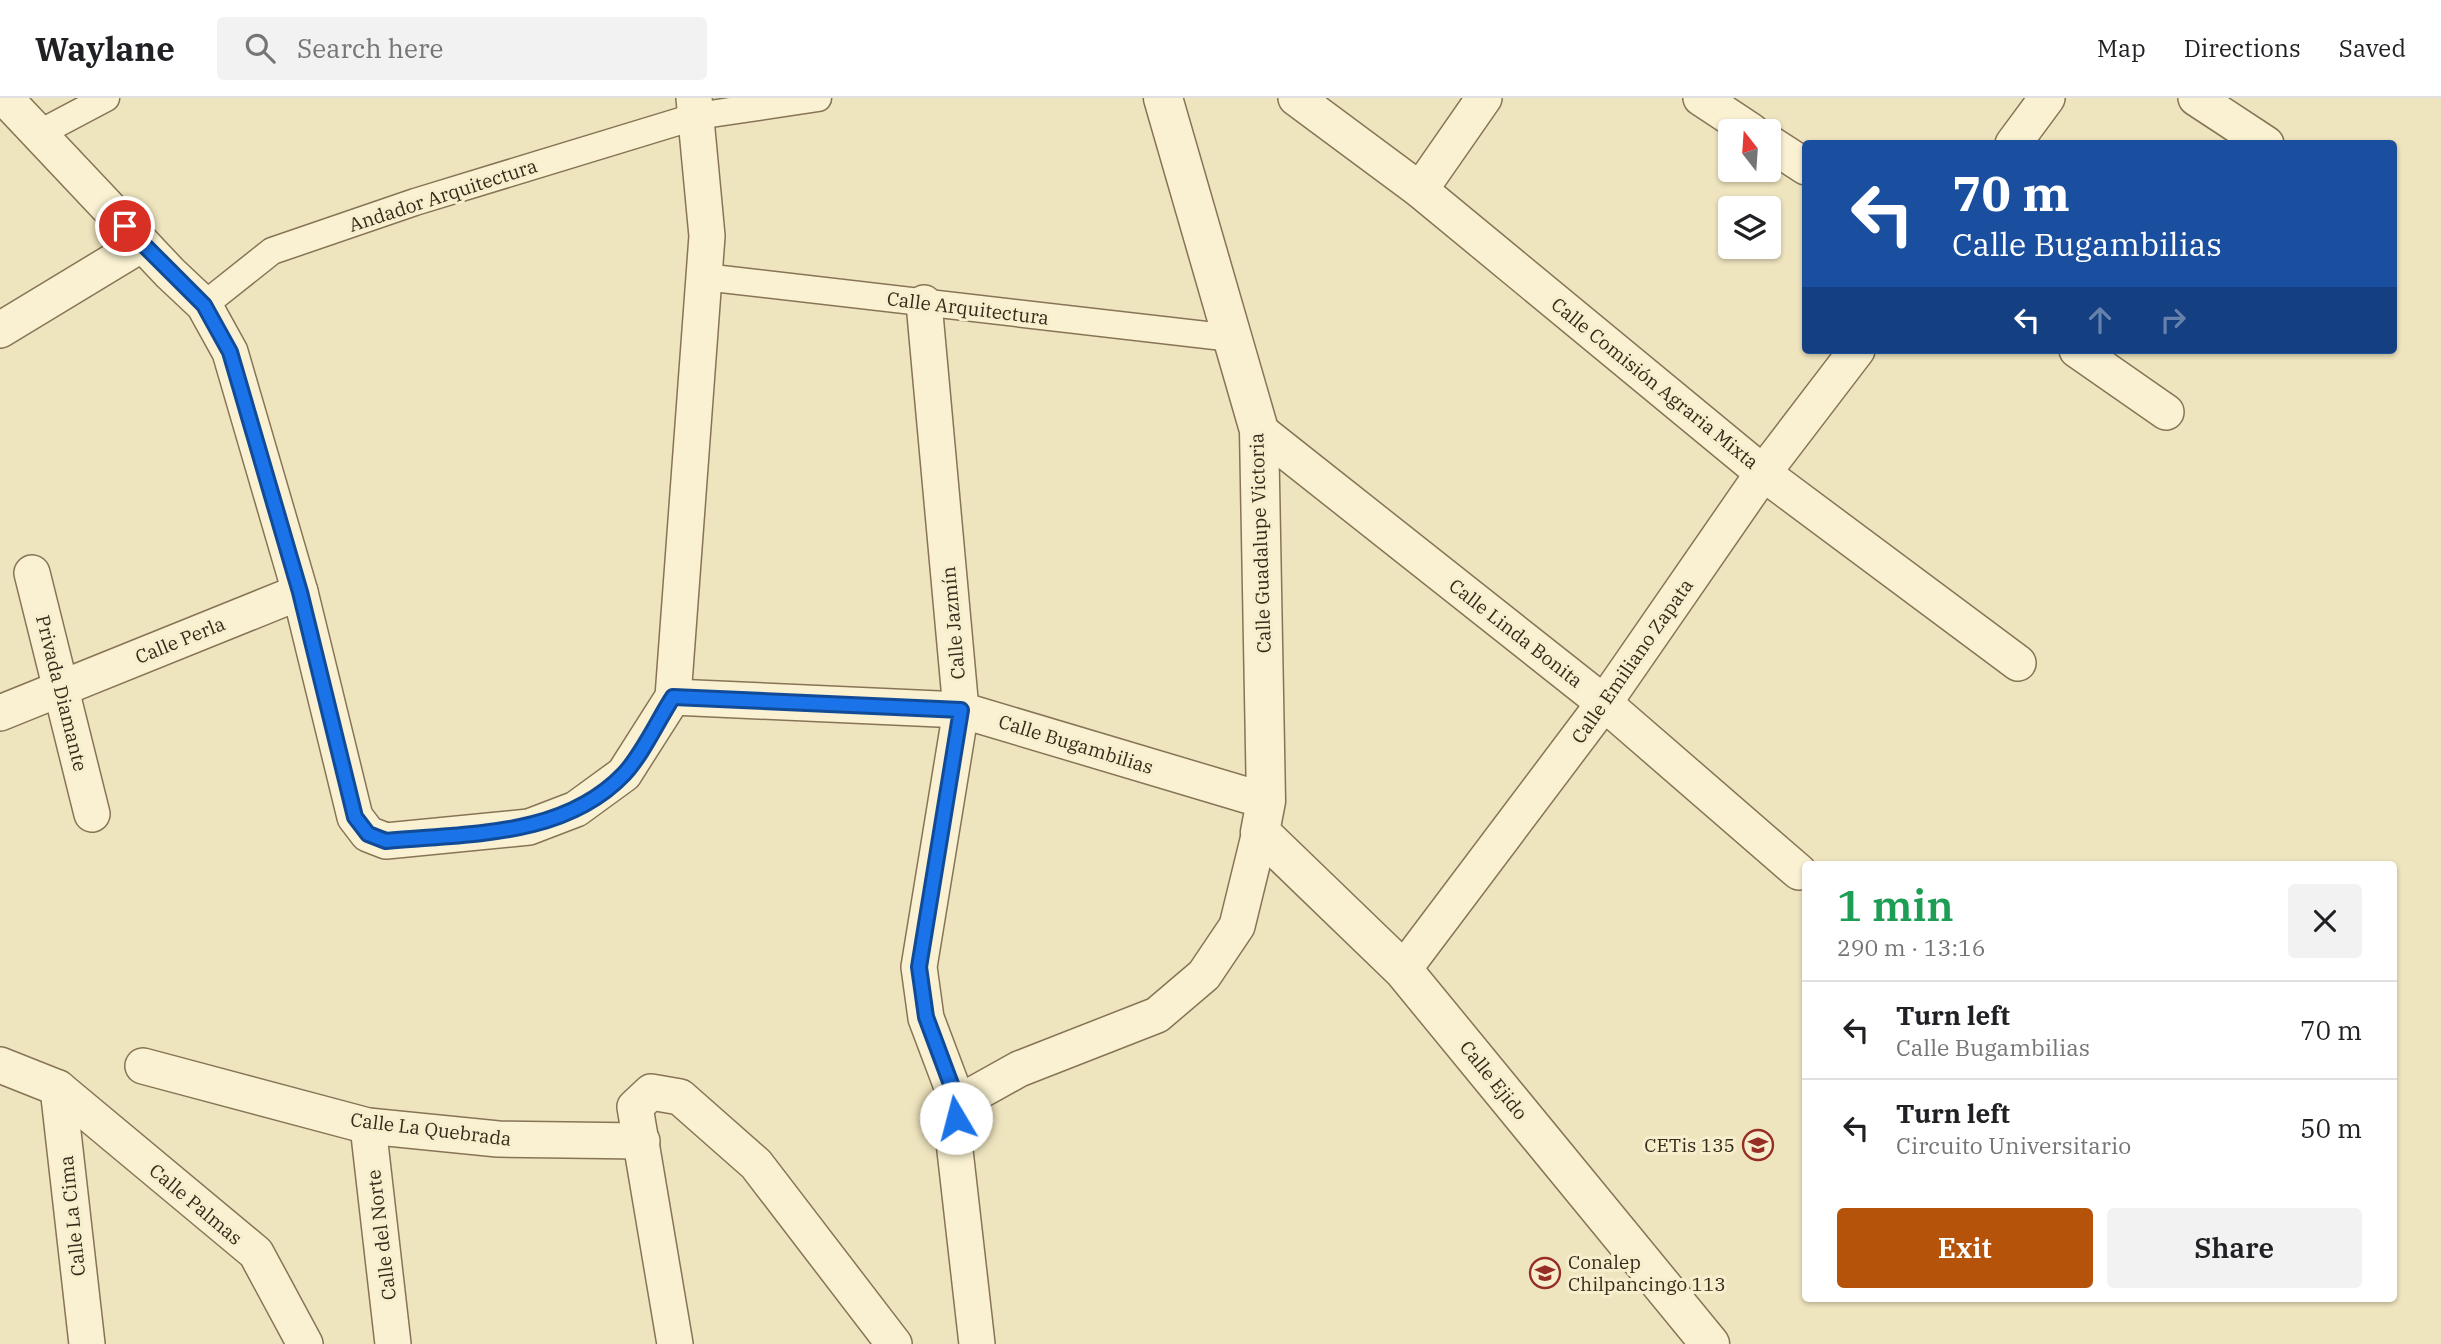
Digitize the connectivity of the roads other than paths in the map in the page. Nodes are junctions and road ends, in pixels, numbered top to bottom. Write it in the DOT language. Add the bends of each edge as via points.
graph roads {
  1 [pos="5,98"];
  2 [pos="106,98"];
  3 [pos="818,98"];
  4 [pos="1163,98"];
  5 [pos="1296,98"];
  6 [pos="1484,98"];
  7 [pos="1700,98"];
  8 [pos="2048,98"];
  9 [pos="2196,98"];
  10 [pos="696,107"];
  11 [pos="1732,119"];
  12 [pos="38,134"];
  13 [pos="2016,140"];
  14 [pos="2260,140"];
  15 [pos="1782,151"];
  16 [pos="1802,164"];
  17 [pos="1420,190"];
  18 [pos="142,244"];
  19 [pos="704,276"];
  20 [pos="924,303"];
  21 [pos="204,305"];
  22 [pos="0,330"];
  23 [pos="1232,338"];
  24 [pos="1854,354"];
  25 [pos="2083,354"];
  26 [pos="2166,412"];
  27 [pos="1259,430"];
  28 [pos="1763,473"];
  29 [pos="32,573"];
  30 [pos="300,592"];
  31 [pos="2018,663"];
  32 [pos="61,689"];
  33 [pos="673,697"];
  34 [pos="1604,703"];
  35 [pos="961,710"];
  36 [pos="0,713"];
  37 [pos="92,814"];
  38 [pos="1263,816"];
  39 [pos="1799,872"];
  40 [pos="1403,970"];
  41 [pos="0,1065"];
  42 [pos="143,1066"];
  43 [pos="58,1088"];
  44 [pos="958,1103"];
  45 [pos="368,1126"];
  46 [pos="642,1141"];
  47 [pos="87,1344"];
  48 [pos="305,1344"];
  49 [pos="393,1344"];
  50 [pos="674,1344"];
  51 [pos="894,1344"];
  52 [pos="977,1344"];
  53 [pos="1710,1344"];
  1 -- 12 [label="street"];
  2 -- 12 [label="street"];
  3 -- 10 [label="street, Andador Arquitectura"];
  4 -- 23 [label="street, Calle Guadalupe Victoria"];
  5 -- 17 [label="street, Calle Comisión Agraria Mixta"];
  6 -- 17 [label="street"];
  7 -- 11 [label="street"];
  8 -- 13 [label="street"];
  9 -- 14 [label="street"];
  10 -- 19 [label="street" via="707,236"];
  10 -- 21 [label="street, Andador Arquitectura" via="272,251"];
  12 -- 18 [label="street"];
  15 -- 16 [label="street"];
  17 -- 28 [label="street, Calle Comisión Agraria Mixta"];
  18 -- 21 [label="street"];
  18 -- 22 [label="street"];
  19 -- 20 [label="street, Calle Arquitectura"];
  19 -- 33 [label="street"];
  20 -- 23 [label="street, Calle Arquitectura"];
  20 -- 35 [label="street, Calle Jazmín"];
  21 -- 30 [label="street" via="230,352"];
  23 -- 27 [label="street, Calle Guadalupe Victoria"];
  24 -- 28 [label="street, Calle Emiliano Zapata"];
  25 -- 26 [label="street"];
  27 -- 34 [label="street, Calle Linda Bonita"];
  27 -- 38 [label="street, Calle Guadalupe Victoria"];
  28 -- 31 [label="street, Calle Comisión Agraria Mixta"];
  28 -- 34 [label="street, Calle Emiliano Zapata"];
  29 -- 32 [label="street, Privada Diamante"];
  30 -- 32 [label="street, Calle Perla"];
  30 -- 33 [label="street" via="355,817 368,834 386,841 529,827 576,809 624,774"];
  32 -- 36 [label="street, Calle Perla"];
  32 -- 37 [label="street, Privada Diamante"];
  33 -- 35 [label="street, Calle Bugambilias"];
  34 -- 39 [label="street, Calle Linda Bonita"];
  34 -- 40 [label="street, Calle Emiliano Zapata"];
  35 -- 38 [label="street, Calle Bugambilias"];
  35 -- 44 [label="street, Calle Jazmín" via="919,967 926,1017"];
  38 -- 40 [label="street, Calle Ejido"];
  38 -- 44 [label="street" via="1237,926 1204,975 1157,1015 1019,1069"];
  40 -- 53 [label="street, Calle Ejido"];
  41 -- 43 [label="street"];
  42 -- 45 [label="street, Calle La Quebrada"];
  43 -- 47 [label="street, Calle La Cima"];
  43 -- 48 [label="street, Calle Palmas" via="256,1254"];
  44 -- 52 [label="street" via="953,1133"];
  45 -- 46 [label="street, Calle La Quebrada" via="498,1139"];
  45 -- 49 [label="street, Calle del Norte"];
  46 -- 50 [label="street"];
  46 -- 51 [label="street" via="635,1107 651,1092 680,1097 756,1164"];
}
